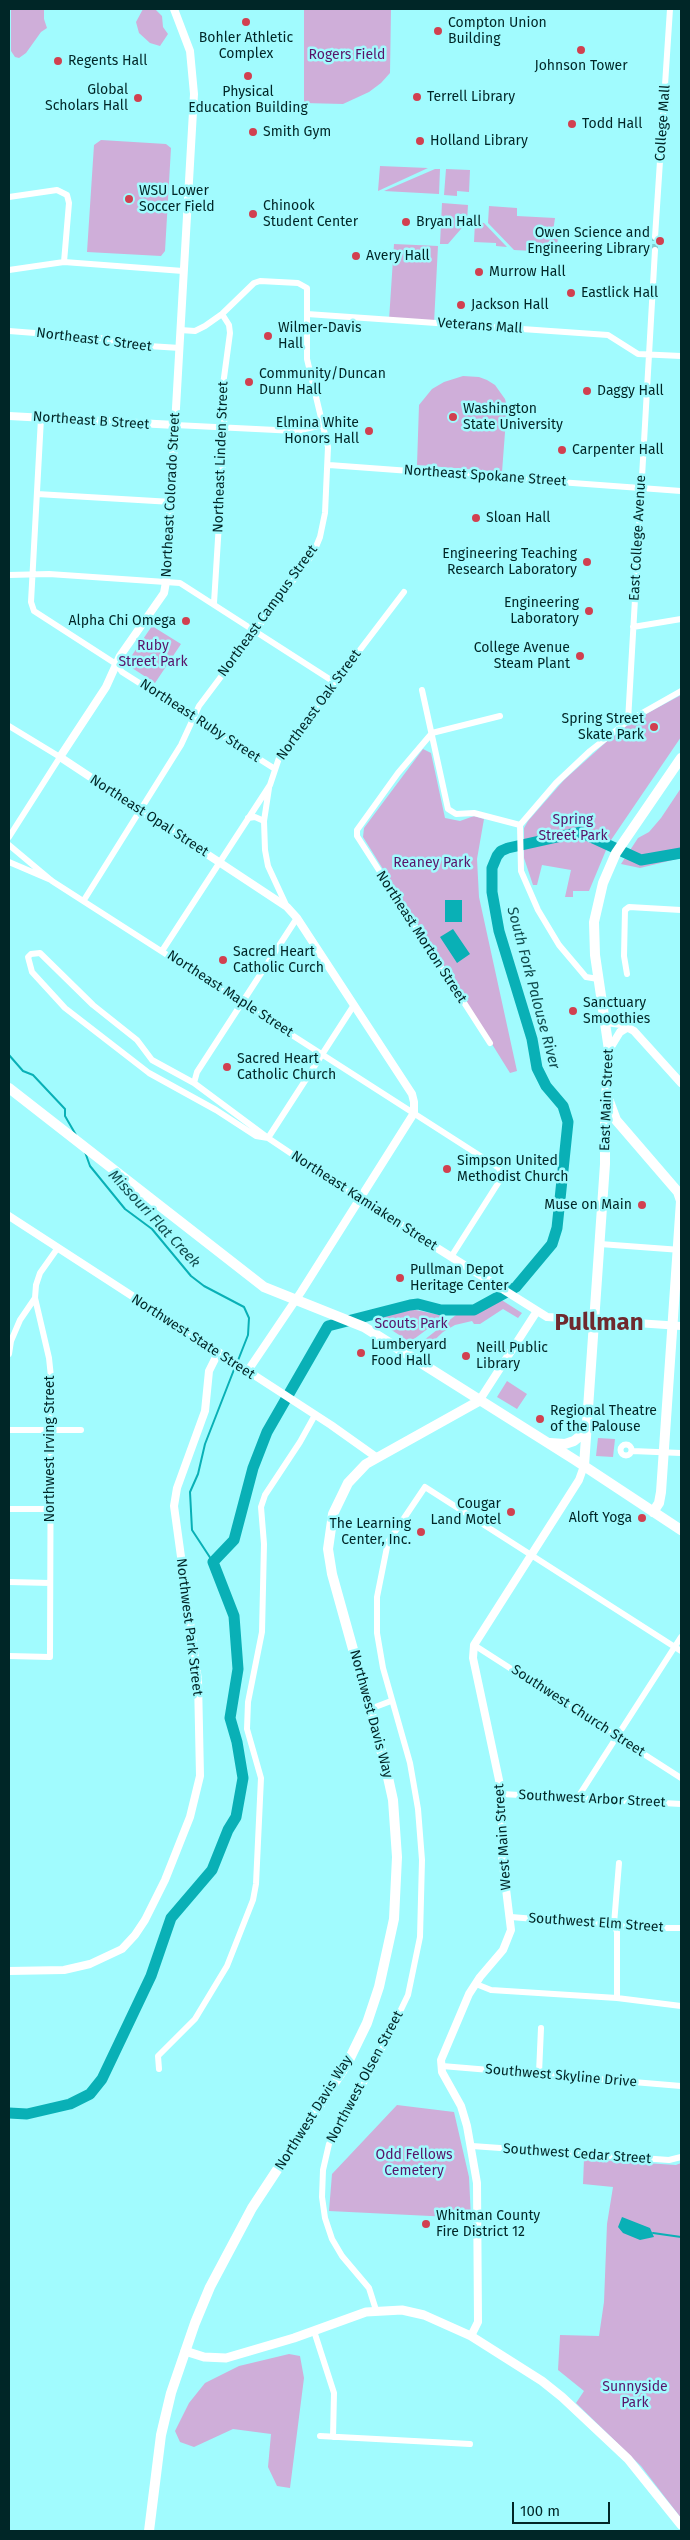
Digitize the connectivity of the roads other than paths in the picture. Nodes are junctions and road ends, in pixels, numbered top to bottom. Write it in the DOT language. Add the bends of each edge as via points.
graph roads {
  1 [pos="174,9"];
  2 [pos="670,9"];
  3 [pos="9,197"];
  4 [pos="656,237"];
  5 [pos="655,250"];
  6 [pos="64,262"];
  7 [pos="9,270"];
  8 [pos="183,271"];
  9 [pos="222,314"];
  10 [pos="307,314"];
  11 [pos="180,330"];
  12 [pos="9,331"];
  13 [pos="180,348"];
  14 [pos="648,354"];
  15 [pos="681,356"];
  16 [pos="9,416"];
  17 [pos="42,418"];
  18 [pos="175,425"];
  19 [pos="323,425"];
  20 [pos="225,427"];
  21 [pos="329,465"];
  22 [pos="641,488"];
  23 [pos="681,491"];
  24 [pos="38,494"];
  25 [pos="172,502"];
  26 [pos="33,574"];
  27 [pos="9,576"];
  28 [pos="166,582"];
  29 [pos="404,592"];
  30 [pos="214,603"];
  31 [pos="681,618"];
  32 [pos="632,627"];
  33 [pos="256,630"];
  34 [pos="116,664"];
  35 [pos="334,682"];
  36 [pos="422,690"];
  37 [pos="681,691"];
  38 [pos="500,716"];
  39 [pos="194,717"];
  40 [pos="628,721"];
  41 [pos="9,726"];
  42 [pos="432,733"];
  43 [pos="60,757"];
  44 [pos="681,758"];
  45 [pos="275,769"];
  46 [pos="270,785"];
  47 [pos="140,811"];
  48 [pos="248,818"];
  49 [pos="264,821"];
  50 [pos="520,826"];
  51 [pos="9,837"];
  52 [pos="9,846"];
  53 [pos="219,861"];
  54 [pos="9,862"];
  55 [pos="52,881"];
  56 [pos="84,900"];
  57 [pos="287,907"];
  58 [pos="681,910"];
  59 [pos="297,918"];
  60 [pos="162,951"];
  61 [pos="627,974"];
  62 [pos="598,979"];
  63 [pos="241,1002"];
  64 [pos="354,1005"];
  65 [pos="606,1022"];
  66 [pos="628,1027"];
  67 [pos="490,1043"];
  68 [pos="609,1050"];
  69 [pos="321,1054"];
  70 [pos="194,1083"];
  71 [pos="681,1083"];
  72 [pos="9,1088"];
  73 [pos="608,1093"];
  74 [pos="414,1113"];
  75 [pos="621,1127"];
  76 [pos="268,1138"];
  77 [pos="604,1147"];
  78 [pos="680,1191"];
  79 [pos="359,1199"];
  80 [pos="9,1216"];
  81 [pos="600,1244"];
  82 [pos="57,1249"];
  83 [pos="680,1250"];
  84 [pos="451,1258"];
  85 [pos="34,1298"];
  86 [pos="294,1300"];
  87 [pos="537,1312"];
  88 [pos="594,1321"];
  89 [pos="677,1326"];
  90 [pos="218,1353"];
  91 [pos="9,1354"];
  92 [pos="244,1370"];
  93 [pos="479,1401"];
  94 [pos="588,1403"];
  95 [pos="315,1415"];
  96 [pos="9,1430"];
  97 [pos="50,1430"];
  98 [pos="81,1430"];
  99 [pos="540,1439"];
  100 [pos="632,1450"];
  101 [pos="663,1452"];
  102 [pos="681,1453"];
  103 [pos="376,1457"];
  104 [pos="584,1466"];
  105 [pos="9,1509"];
  106 [pos="50,1509"];
  107 [pos="652,1512"];
  108 [pos="681,1530"];
  109 [pos="531,1555"];
  110 [pos="9,1582"];
  111 [pos="50,1583"];
  112 [pos="681,1636"];
  113 [pos="474,1645"];
  114 [pos="674,1647"];
  115 [pos="681,1651"];
  116 [pos="9,1656"];
  117 [pos="391,1701"];
  118 [pos="370,1709"];
  119 [pos="617,1736"];
  120 [pos="681,1778"];
  121 [pos="502,1794"];
  122 [pos="578,1797"];
  123 [pos="681,1804"];
  124 [pos="619,1864"];
  125 [pos="510,1917"];
  126 [pos="614,1924"];
  127 [pos="681,1928"];
  128 [pos="9,1972"];
  129 [pos="476,1984"];
  130 [pos="617,1998"];
  131 [pos="681,2006"];
  132 [pos="541,2028"];
  133 [pos="442,2066"];
  134 [pos="158,2069"];
  135 [pos="540,2073"];
  136 [pos="681,2086"];
  137 [pos="472,2146"];
  138 [pos="681,2157"];
  139 [pos="376,2310"];
  140 [pos="314,2331"];
  141 [pos="471,2336"];
  142 [pos="185,2351"];
  143 [pos="320,2436"];
  144 [pos="333,2436"];
  145 [pos="470,2444"];
  146 [pos="681,2525"];
  147 [pos="149,2531"];
  1 -- 8 [label="street, Northeast Colorado Street" via="190,51 194,80"];
  2 -- 4 [label="street, College Mall"];
  3 -- 6 [label="street" via="57,190 67,195"];
  5 -- 14 [label="street"];
  6 -- 7 [label="street"];
  6 -- 8 [label="street"];
  8 -- 11 [label="street, Northeast Colorado Street"];
  9 -- 10 [label="street, Northeast Campus Street" via="260,281 298,283 307,288"];
  9 -- 11 [label="street" via="195,331"];
  9 -- 20 [label="street, Northeast Linden Street" via="230,333 221,400"];
  10 -- 14 [label="street, Veterans Mall" via="608,335 638,354"];
  10 -- 19 [label="street, Northeast Campus Street" via="309,374"];
  11 -- 13 [label="street, Northeast Colorado Street"];
  12 -- 13 [label="street, Northeast C Street"];
  13 -- 18 [label="street, Northeast Colorado Street"];
  14 -- 15 [label="street, Veterans Mall"];
  14 -- 22 [label="street, East College Avenue"];
  16 -- 17 [label="street, Northeast B Street"];
  17 -- 18 [label="street, Northeast B Street"];
  17 -- 24 [label="street"];
  18 -- 20 [label="street, Northeast B Street"];
  18 -- 25 [label="street, Northeast Colorado Street"];
  19 -- 20 [label="street, Northeast B Street" via="296,431"];
  19 -- 21 [label="street, Northeast Campus Street"];
  20 -- 30 [label="street, Northeast Linden Street"];
  21 -- 22 [label="street, Northeast Spokane Street"];
  21 -- 33 [label="street, Northeast Campus Street" via="325,513 317,546"];
  22 -- 23 [label="street, Northeast Spokane Street"];
  22 -- 32 [label="street, East College Avenue"];
  24 -- 25 [label="street"];
  24 -- 26 [label="street"];
  25 -- 28 [label="street, Northeast Colorado Street"];
  26 -- 27 [label="street"];
  26 -- 28 [label="street"];
  26 -- 34 [label="street, Northeast Ruby Street" via="31,602 34,611"];
  28 -- 30 [label="street" via="180,583"];
  28 -- 34 [label="street, Northeast Colorado Street" via="164,593"];
  29 -- 35 [label="street, Northeast Oak Street"];
  30 -- 33 [label="street"];
  31 -- 32 [label="street"];
  32 -- 40 [label="street, East College Avenue"];
  33 -- 35 [label="street"];
  33 -- 39 [label="street, Northeast Campus Street"];
  34 -- 39 [label="street, Northeast Ruby Street" via="122,672"];
  34 -- 43 [label="street, Northeast Colorado Street" via="106,687"];
  35 -- 45 [label="street, Northeast Oak Street" via="280,755"];
  36 -- 42 [label="street"];
  37 -- 40 [label="street"];
  38 -- 42 [label="street"];
  39 -- 45 [label="street, Northeast Ruby Street"];
  39 -- 47 [label="street, Northeast Campus Street" via="181,745"];
  40 -- 50 [label="street" via="556,783"];
  41 -- 43 [label="street, Northeast Opal Street"];
  42 -- 50 [label="street" via="448,809 456,814 474,813"];
  42 -- 67 [label="street, Northeast Morton Street" via="357,830 359,840"];
  43 -- 47 [label="street, Northeast Opal Street"];
  43 -- 51 [label="street, Northeast Colorado Street"];
  44 -- 62 [label="main road, East Main Street" via="609,866 598,896 594,922"];
  45 -- 46 [label="street, Northeast Oak Street"];
  46 -- 48 [label="street, Northeast Oak Street"];
  46 -- 49 [label="street"];
  47 -- 53 [label="street, Northeast Opal Street"];
  47 -- 56 [label="street, Northeast Campus Street"];
  48 -- 49 [label="street"];
  48 -- 53 [label="street, Northeast Oak Street"];
  49 -- 57 [label="street" via="268,866"];
  50 -- 62 [label="street" via="523,879 546,926 586,977"];
  52 -- 55 [label="street, Northeast Maple Street"];
  53 -- 57 [label="street, Northeast Opal Street"];
  53 -- 60 [label="street, Northeast Oak Street"];
  54 -- 55 [label="street, Northeast Maple Street"];
  55 -- 56 [label="street, Northeast Maple Street"];
  56 -- 60 [label="street, Northeast Maple Street"];
  57 -- 59 [label="street, Northeast Opal Street"];
  58 -- 61 [label="street" via="629,907 625,910"];
  59 -- 63 [label="street"];
  59 -- 64 [label="street, Northeast Opal Street"];
  60 -- 63 [label="street, Northeast Maple Street"];
  62 -- 65 [label="main road, East Main Street"];
  63 -- 69 [label="street, Northeast Maple Street"];
  63 -- 70 [label="street" via="196,1072"];
  64 -- 69 [label="street"];
  64 -- 74 [label="street, Northeast Opal Street" via="412,1094"];
  65 -- 66 [label="street"];
  65 -- 68 [label="main road, East Main Street"];
  66 -- 68 [label="street" via="620,1032"];
  66 -- 71 [label="street"];
  68 -- 73 [label="main road, East Main Street"];
  69 -- 74 [label="street, Northeast Maple Street"];
  69 -- 76 [label="street"];
  70 -- 76 [label="street, Northeast Kamiaken Street"];
  70 -- 76 [label="street, Northeast Kamiaken Street" via="152,1060 136,1040 93,1005 40,953 28,957 32,972 65,1008 142,1068 256,1136"];
  72 -- 86 [label="main road" via="251,1278"];
  73 -- 75 [label="main road" via="613,1116"];
  73 -- 77 [label="main road, East Main Street"];
  74 -- 79 [label="street"];
  74 -- 84 [label="street, Northeast Maple Street" via="498,1168 502,1177"];
  75 -- 77 [label="main road" via="612,1129"];
  75 -- 78 [label="main road"];
  76 -- 79 [label="street, Northeast Kamiaken Street"];
  77 -- 81 [label="main road, East Main Street"];
  78 -- 83 [label="main road"];
  79 -- 84 [label="street, Northeast Kamiaken Street"];
  79 -- 86 [label="street"];
  80 -- 82 [label="street, Northwest State Street"];
  81 -- 83 [label="street"];
  81 -- 88 [label="main road, East Main Street"];
  82 -- 85 [label="street, Northwest Irving Street" via="40,1273"];
  82 -- 90 [label="street, Northwest State Street"];
  83 -- 89 [label="main road"];
  84 -- 87 [label="street, Northeast Kamiaken Street"];
  85 -- 91 [label="street" via="11,1340"];
  85 -- 97 [label="street, Northwest Irving Street" via="49,1358"];
  86 -- 92 [label="street"];
  86 -- 93 [label="main road" via="364,1327"];
  87 -- 88 [label="street, Northeast Kamiaken Street" via="554,1318"];
  87 -- 93 [label="street"];
  88 -- 89 [label="street, Northeast Kamiaken Street"];
  88 -- 94 [label="main road, East Main Street"];
  89 -- 101 [label="main road"];
  90 -- 92 [label="street, Northwest State Street"];
  90 -- 128 [label="street, Northwest Park Street" via="211,1364 205,1410 176,1488 174,1506 198,1680 200,1776 196,1801 165,1880 135,1935 111,1956 90,1964 64,1970"];
  92 -- 95 [label="street, Northwest State Street"];
  93 -- 99 [label="main road"];
  93 -- 103 [label="main road, Northwest Davis Way"];
  94 -- 99 [label="main road" via="583,1426 576,1439 559,1445"];
  94 -- 104 [label="main road, East Main Street"];
  95 -- 103 [label="street, Northwest State Street"];
  95 -- 134 [label="street" via="265,1495 261,1507 264,1544 262,1632 248,1702 247,1728 261,1778 253,1900 219,1981 195,2019 158,2056"];
  96 -- 97 [label="street"];
  97 -- 98 [label="street"];
  97 -- 106 [label="street, Northwest Irving Street"];
  99 -- 104 [label="main road"];
  100 -- 101 [label="street"];
  101 -- 102 [label="street"];
  101 -- 107 [label="main road" via="659,1503"];
  103 -- 118 [label="main road, Northwest Davis Way" via="357,1473 340,1495 329,1537 332,1574"];
  104 -- 107 [label="main road"];
  104 -- 109 [label="street" via="579,1480"];
  105 -- 106 [label="street"];
  106 -- 111 [label="street, Northwest Irving Street"];
  107 -- 108 [label="main road"];
  109 -- 113 [label="street"];
  109 -- 114 [label="street"];
  109 -- 117 [label="street, Northwest Olsen Street" via="425,1487 388,1542 377,1597 379,1646"];
  110 -- 111 [label="street"];
  111 -- 116 [label="street, Northwest Irving Street" via="50,1656"];
  112 -- 114 [label="street"];
  113 -- 119 [label="street, Southwest Church Street"];
  113 -- 121 [label="street, West Main Street" via="473,1658"];
  114 -- 115 [label="street"];
  114 -- 119 [label="street"];
  117 -- 118 [label="street"];
  117 -- 139 [label="street, Northwest Olsen Street" via="410,1763 418,1809 422,1860 420,1937 408,1995 372,2070 340,2120 329,2144 323,2170 322,2197 332,2239 369,2288"];
  118 -- 142 [label="main road, Northwest Davis Way" via="393,1800 397,1857 394,1919 379,1986 367,2023 348,2062 252,2208 229,2249"];
  119 -- 120 [label="street, Southwest Church Street"];
  119 -- 122 [label="street"];
  121 -- 122 [label="street, Southwest Arbor Street"];
  121 -- 125 [label="street, West Main Street" via="502,1856"];
  122 -- 123 [label="street, Southwest Arbor Street"];
  124 -- 126 [label="street"];
  125 -- 126 [label="street, Southwest Elm Street"];
  125 -- 129 [label="street, West Main Street" via="511,1930 506,1946"];
  126 -- 127 [label="street, Southwest Elm Street"];
  126 -- 130 [label="street" via="617,1932"];
  129 -- 130 [label="street" via="491,1990"];
  129 -- 133 [label="street, West Main Street" via="442,2053"];
  130 -- 131 [label="street"];
  132 -- 135 [label="street"];
  133 -- 135 [label="street, Southwest Skyline Drive"];
  133 -- 137 [label="street" via="460,2106"];
  135 -- 136 [label="street, Southwest Skyline Drive"];
  137 -- 138 [label="street, Southwest Cedar Street" via="669,2160"];
  137 -- 141 [label="street" via="478,2210 478,2322"];
  139 -- 140 [label="main road"];
  139 -- 141 [label="main road" via="412,2312"];
  140 -- 142 [label="main road" via="226,2358 204,2357"];
  140 -- 144 [label="street" via="334,2393"];
  141 -- 146 [label="main road" via="542,2381 582,2414 628,2459"];
  142 -- 147 [label="main road, Northwest Davis Way" via="161,2435"];
  143 -- 144 [label="street"];
  144 -- 145 [label="street"];
}
